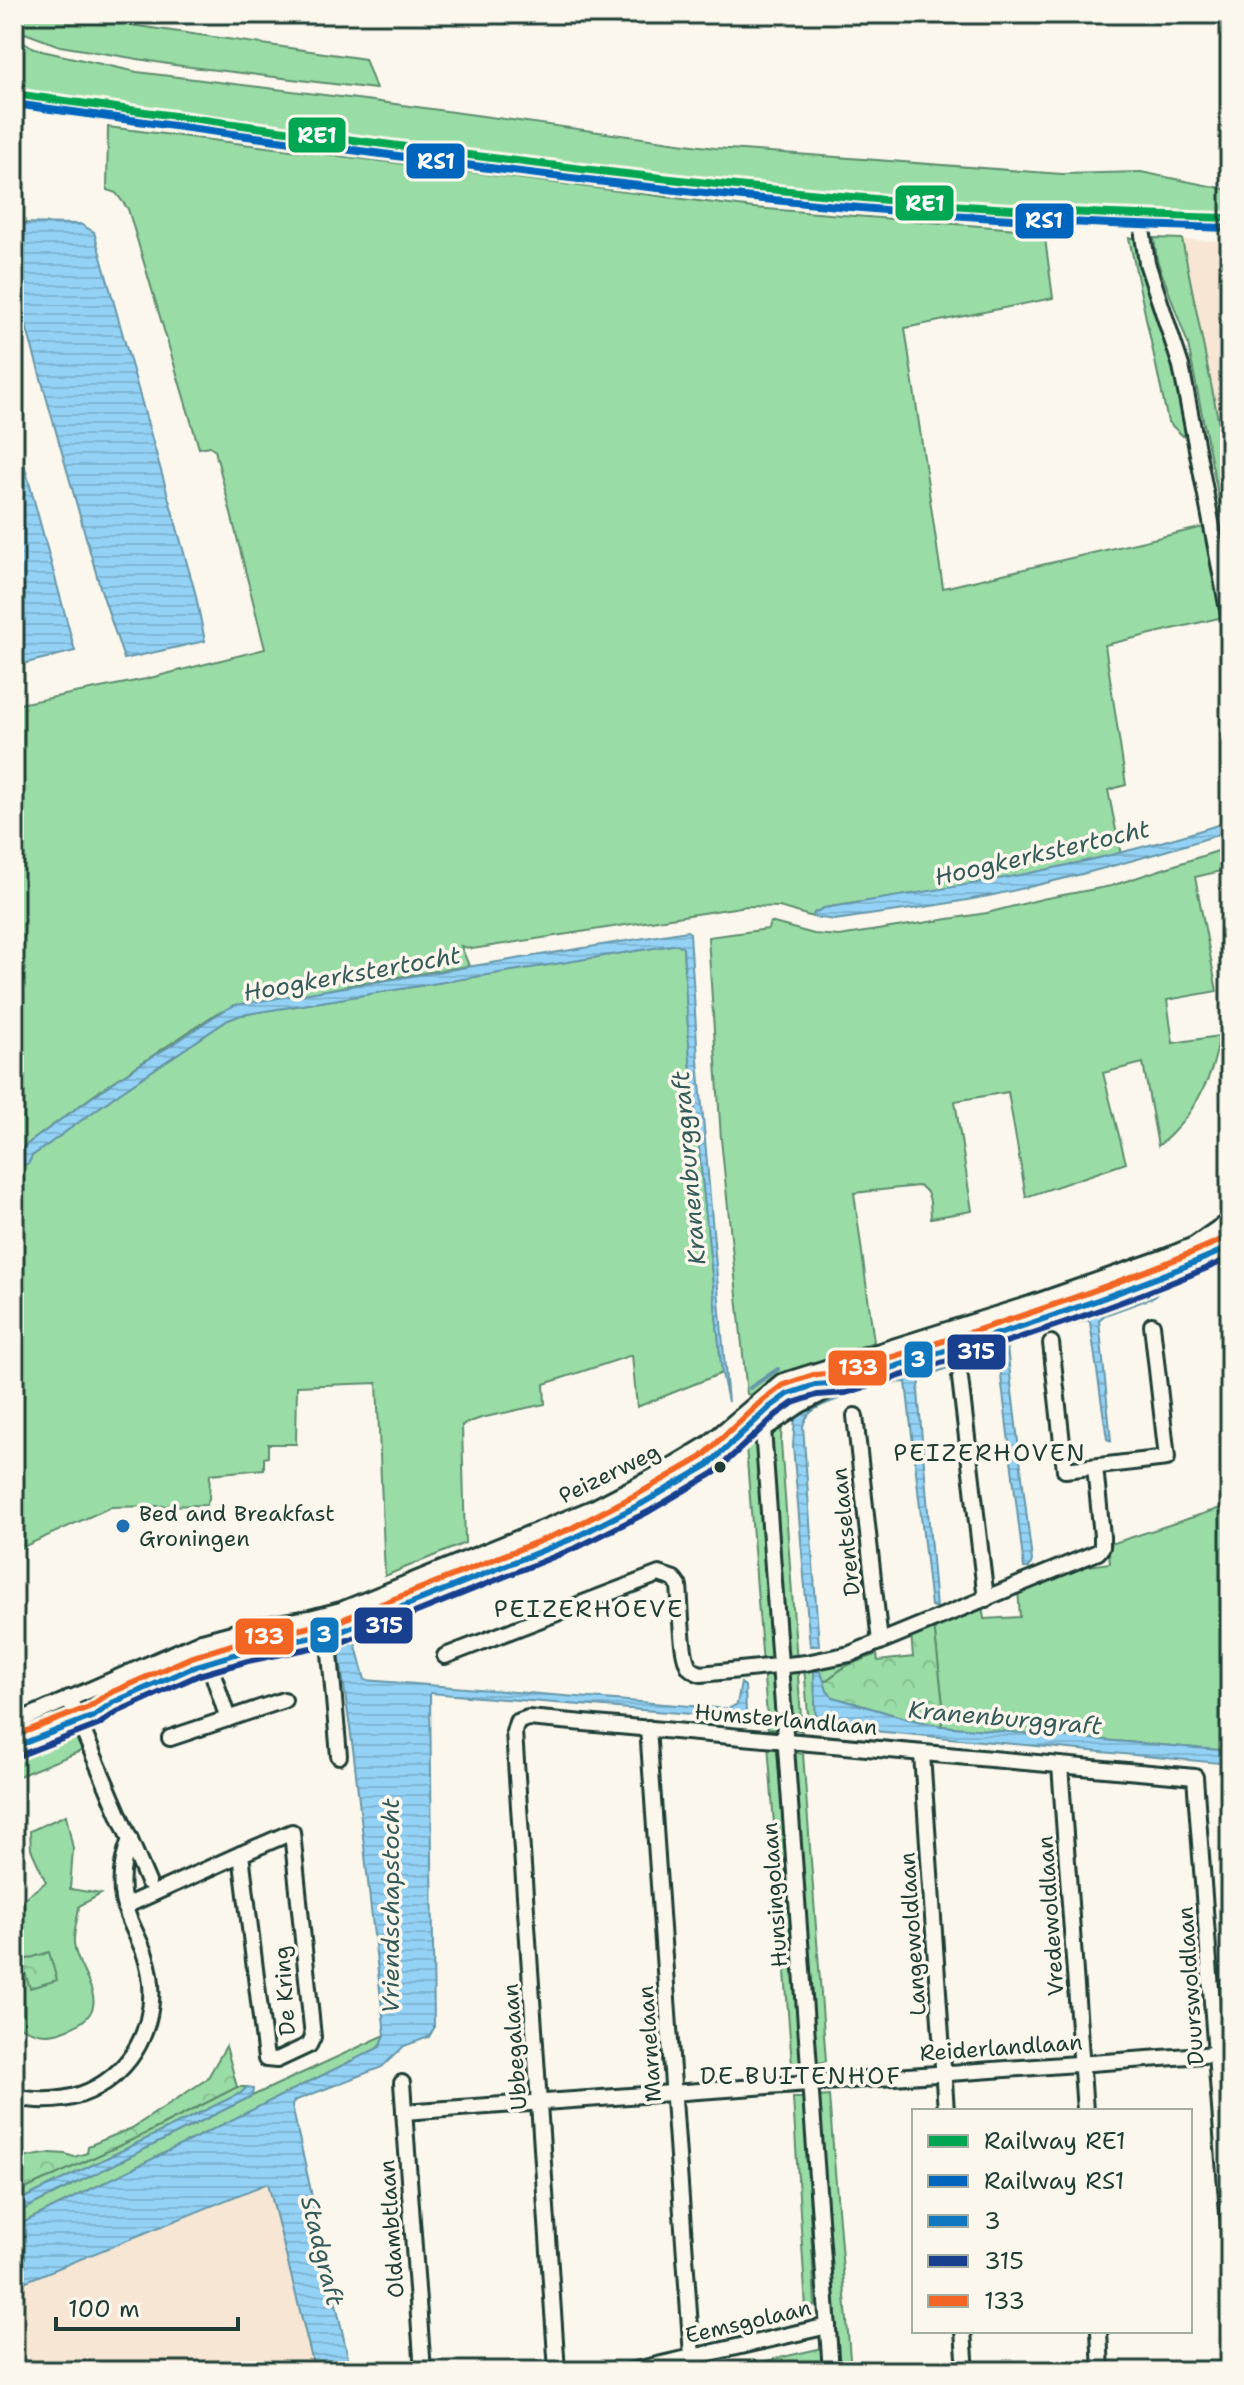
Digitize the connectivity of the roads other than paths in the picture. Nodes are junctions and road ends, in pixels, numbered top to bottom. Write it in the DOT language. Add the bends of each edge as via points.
graph roads {
  1 [pos="1143,235"];
  2 [pos="1230,620"];
  3 [pos="1230,1220"];
  4 [pos="1230,1247"];
  5 [pos="1152,1325"];
  6 [pos="1051,1343"];
  7 [pos="897,1347"];
  8 [pos="902,1364"];
  9 [pos="960,1378"];
  10 [pos="855,1416"];
  11 [pos="1095,1467"];
  12 [pos="986,1599"];
  13 [pos="323,1615"];
  14 [pos="202,1641"];
  15 [pos="880,1642"];
  16 [pos="445,1656"];
  17 [pos="779,1665"];
  18 [pos="69,1698"];
  19 [pos="284,1700"];
  20 [pos="228,1719"];
  21 [pos="517,1722"];
  22 [pos="14,1723"];
  23 [pos="648,1728"];
  24 [pos="170,1738"];
  25 [pos="785,1740"];
  26 [pos="922,1754"];
  27 [pos="339,1756"];
  28 [pos="1060,1765"];
  29 [pos="1195,1777"];
  30 [pos="130,1839"];
  31 [pos="241,1854"];
  32 [pos="148,1882"];
  33 [pos="125,1906"];
  34 [pos="1217,2054"];
  35 [pos="1082,2063"];
  36 [pos="943,2073"];
  37 [pos="811,2082"];
  38 [pos="402,2083"];
  39 [pos="675,2092"];
  40 [pos="14,2097"];
  41 [pos="541,2102"];
  42 [pos="946,2109"];
  43 [pos="1085,2109"];
  44 [pos="404,2112"];
  45 [pos="1230,2240"];
  46 [pos="828,2326"];
  47 [pos="963,2333"];
  48 [pos="1099,2333"];
  49 [pos="692,2356"];
  50 [pos="423,2371"];
  51 [pos="557,2371"];
  52 [pos="631,2371"];
  53 [pos="831,2371"];
  54 [pos="966,2371"];
  55 [pos="1101,2371"];
  1 -- 2 [label="street" via="1181,366"];
  3 -- 7 [label="street, Peizerweg" via="1165,1257"];
  4 -- 8 [label="street" via="1154,1280"];
  5 -- 11 [label="street" via="1167,1458"];
  6 -- 11 [label="street" via="1065,1470"];
  7 -- 8 [label="street"];
  7 -- 13 [label="street, Peizerweg" via="781,1382 691,1456 607,1501"];
  8 -- 17 [label="street, Hunsingolaan" via="797,1391 780,1399 762,1422"];
  9 -- 12 [label="street"];
  10 -- 15 [label="street, Drentselaan"];
  11 -- 12 [label="street" via="1102,1547"];
  12 -- 15 [label="street"];
  13 -- 14 [label="street, Peizerweg"];
  13 -- 27 [label="street"];
  14 -- 18 [label="street, Peizerweg"];
  14 -- 20 [label="street"];
  15 -- 17 [label="street" via="824,1660"];
  16 -- 17 [label="street" via="659,1574 679,1586 685,1653 693,1671"];
  17 -- 25 [label="street, Hunsingolaan"];
  18 -- 22 [label="street, Peizerweg"];
  18 -- 30 [label="street"];
  19 -- 20 [label="street"];
  20 -- 24 [label="street"];
  21 -- 23 [label="street, Humsterlandlaan" via="528,1718"];
  21 -- 41 [label="street, Ubbegalaan"];
  23 -- 25 [label="street, Humsterlandlaan"];
  23 -- 39 [label="street, Marnelaan"];
  25 -- 26 [label="street, Humsterlandlaan"];
  25 -- 37 [label="street, Hunsingolaan"];
  26 -- 28 [label="street, Humsterlandlaan"];
  26 -- 36 [label="street, Langewoldlaan"];
  28 -- 29 [label="street, Humsterlandlaan"];
  28 -- 35 [label="street, Vredewoldlaan"];
  29 -- 34 [label="street, Duurswoldlaan"];
  30 -- 32 [label="street"];
  30 -- 33 [label="street" via="123,1860"];
  31 -- 31 [label="street, De Kring" via="292,1832 313,2037 309,2045 277,2060 266,2059"];
  31 -- 33 [label="street, De Kring"];
  33 -- 40 [label="street" via="151,1974 153,1998 142,2040 118,2072 85,2094 60,2100"];
  34 -- 35 [label="street, Reiderlandlaan"];
  34 -- 45 [label="street, Duurswoldlaan"];
  35 -- 36 [label="street, Reiderlandlaan"];
  35 -- 43 [label="street, Vredewoldlaan"];
  36 -- 37 [label="street, Reiderlandlaan"];
  36 -- 42 [label="street, Langewoldlaan"];
  37 -- 39 [label="street, Reiderlandlaan"];
  37 -- 46 [label="street, Hunsingolaan"];
  38 -- 44 [label="street, Oldambtlaan"];
  39 -- 41 [label="street, Reiderlandlaan"];
  39 -- 49 [label="street, Marnelaan"];
  41 -- 44 [label="street, Reiderlandlaan"];
  41 -- 51 [label="street, Ubbegalaan"];
  44 -- 50 [label="street, Oldambtlaan"];
  46 -- 49 [label="street, Eemsgolaan"];
  46 -- 53 [label="street, Hunsingolaan"];
  47 -- 54 [label="street"];
  48 -- 55 [label="street"];
  49 -- 52 [label="street, Eemsgolaan"];
}
